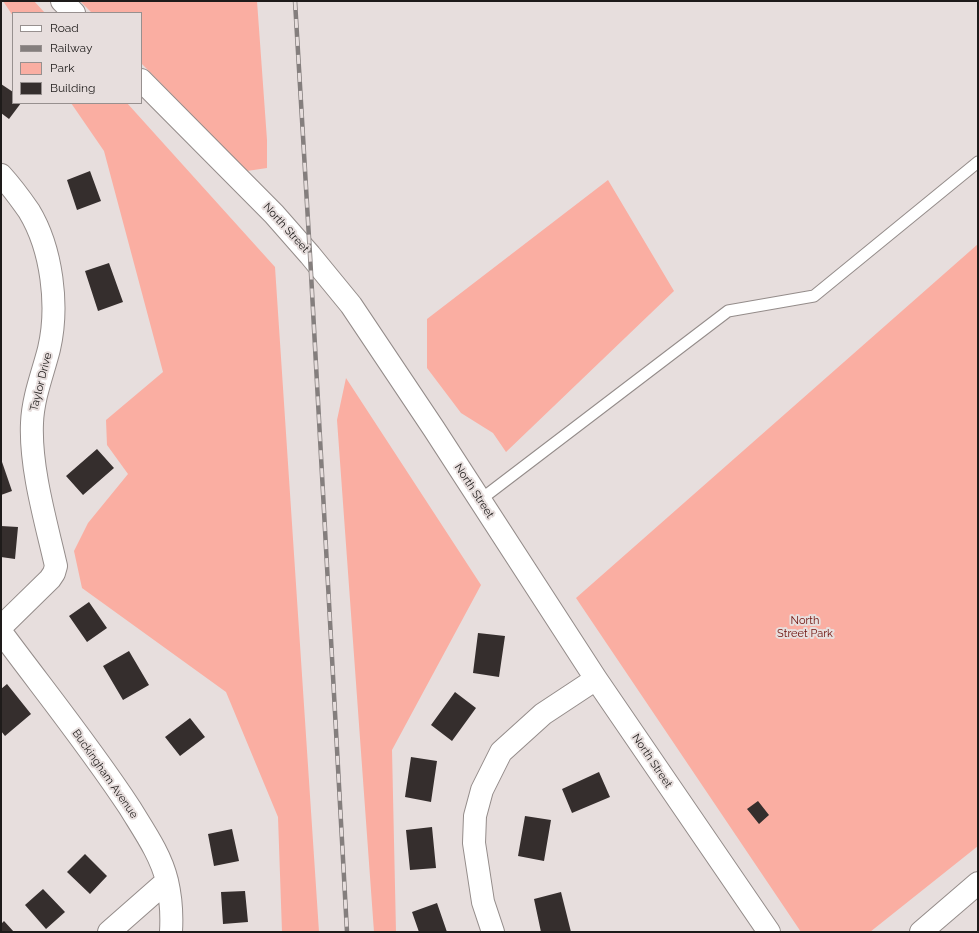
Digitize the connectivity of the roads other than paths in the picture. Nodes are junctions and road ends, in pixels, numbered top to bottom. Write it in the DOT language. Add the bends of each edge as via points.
graph roads {
  1 [pos="62,1"];
  2 [pos="73,12"];
  3 [pos="142,81"];
  4 [pos="978,162"];
  5 [pos="1,175"];
  6 [pos="480,500"];
  7 [pos="1,627"];
  8 [pos="1,632"];
  9 [pos="596,678"];
  10 [pos="167,881"];
  11 [pos="978,883"];
  12 [pos="109,932"];
  13 [pos="171,932"];
  14 [pos="493,932"];
  15 [pos="769,932"];
  16 [pos="921,932"];
  1 -- 2 [label="street"];
  3 -- 6 [label="street, North Street" via="274,214 351,305"];
  4 -- 6 [label="lane" via="814,296 728,310"];
  5 -- 7 [label="street, Taylor Drive" via="15,190 40,235 48,259 54,297 49,348 35,396 32,447 40,498 56,566 50,580"];
  6 -- 9 [label="street, North Street"];
  8 -- 10 [label="street, Buckingham Avenue" via="113,783 159,858"];
  9 -- 14 [label="street" via="543,714 501,752 482,790 474,816 474,842 483,902"];
  9 -- 15 [label="street, North Street"];
  10 -- 12 [label="street"];
  10 -- 13 [label="street, Buckingham Avenue" via="172,912"];
  11 -- 16 [label="street"];
}
